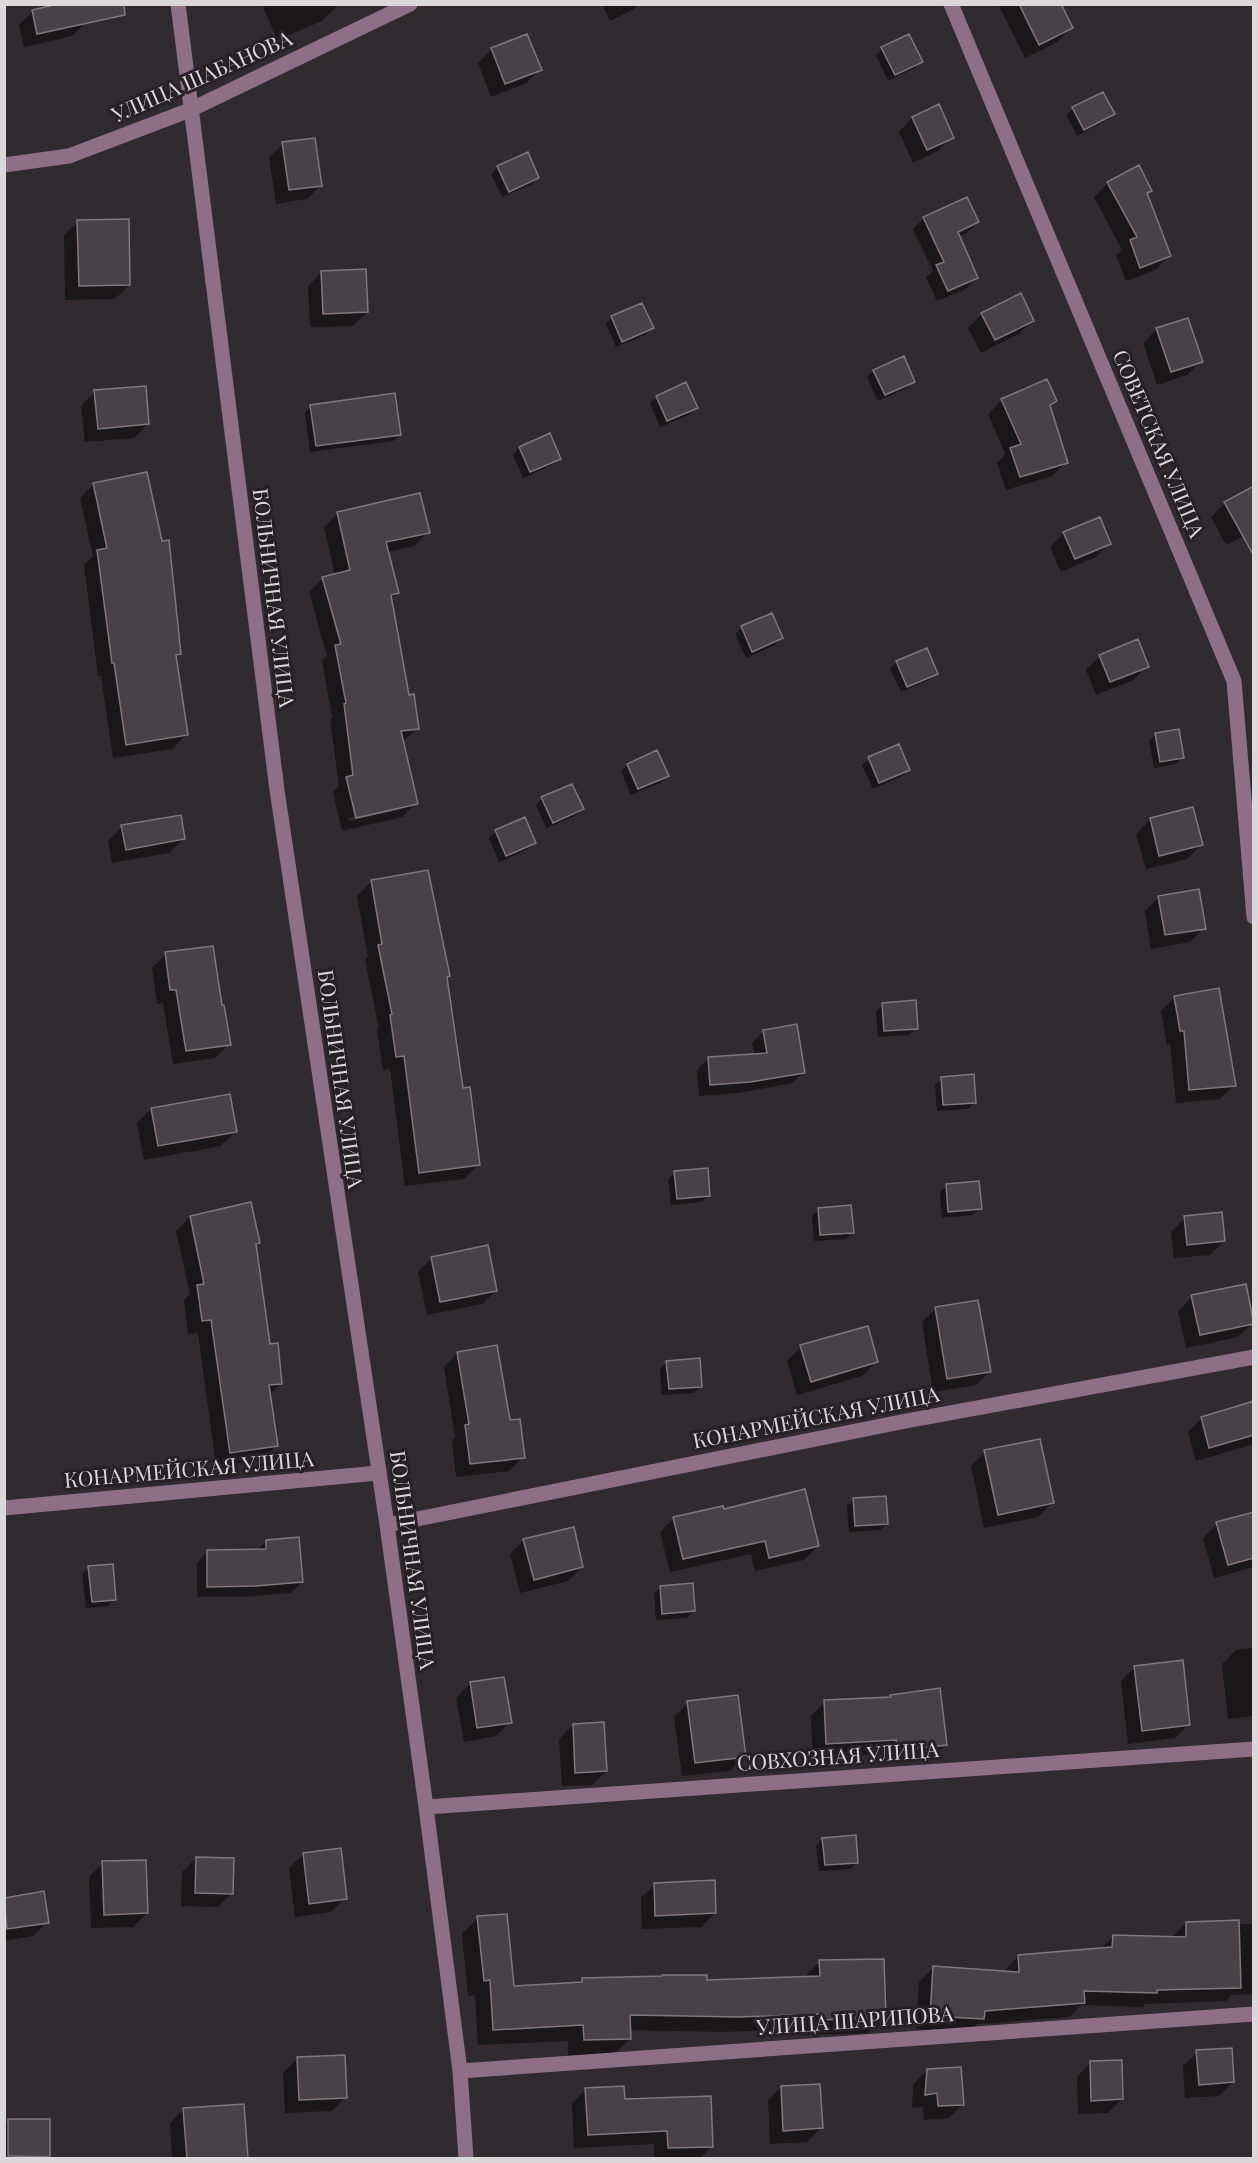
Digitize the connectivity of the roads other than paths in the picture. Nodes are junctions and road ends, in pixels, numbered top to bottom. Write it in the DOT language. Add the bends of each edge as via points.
graph roads {
  1 [pos="178,4"];
  2 [pos="410,4"];
  3 [pos="951,4"];
  4 [pos="190,110"];
  5 [pos="4,165"];
  6 [pos="1254,917"];
  7 [pos="1254,1357"];
  8 [pos="378,1473"];
  9 [pos="4,1508"];
  10 [pos="387,1525"];
  11 [pos="1254,1749"];
  12 [pos="426,1807"];
  13 [pos="1254,2014"];
  14 [pos="460,2070"];
  15 [pos="466,2158"];
  1 -- 4 [label="street, БОЛЬНИЧНАЯ УЛИЦА"];
  2 -- 4 [label="street, УЛИЦА ШАБАНОВА"];
  3 -- 6 [label="street, СОВЕТСКАЯ УЛИЦА" via="1234,681"];
  4 -- 5 [label="street, УЛИЦА ШАБАНОВА" via="69,156"];
  4 -- 8 [label="street, БОЛЬНИЧНАЯ УЛИЦА" via="277,790"];
  7 -- 10 [label="street, КОНАРМЕЙСКАЯ УЛИЦА" via="918,1419"];
  8 -- 9 [label="street, КОНАРМЕЙСКАЯ УЛИЦА"];
  8 -- 10 [label="street, БОЛЬНИЧНАЯ УЛИЦА"];
  10 -- 12 [label="street, БОЛЬНИЧНАЯ УЛИЦА"];
  11 -- 12 [label="street, СОВХОЗНАЯ УЛИЦА"];
  12 -- 14 [label="street, БОЛЬНИЧНАЯ УЛИЦА"];
  13 -- 14 [label="street, УЛИЦА ШАРИПОВА"];
  14 -- 15 [label="street, БОЛЬНИЧНАЯ УЛИЦА"];
}
